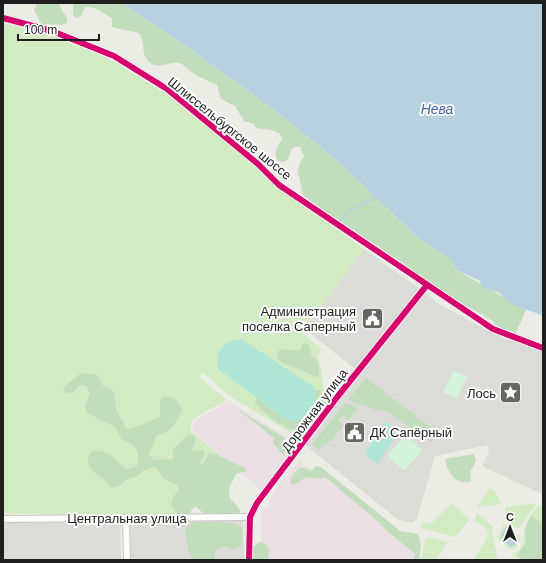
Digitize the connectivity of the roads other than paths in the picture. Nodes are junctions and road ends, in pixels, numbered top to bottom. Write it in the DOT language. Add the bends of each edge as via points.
graph roads {
  1 [pos="3,18"];
  2 [pos="428,285"];
  3 [pos="543,348"];
  4 [pos="250,517"];
  5 [pos="3,519"];
  6 [pos="126,519"];
  7 [pos="127,560"];
  8 [pos="249,560"];
  1 -- 2 [label="street, Шлиссельбургское шоссе" via="52,31 114,56 167,89 258,164 279,185"];
  2 -- 3 [label="street, Шлиссельбургское шоссе" via="493,329"];
  2 -- 4 [label="street, Дорожная улица" via="332,402 259,500"];
  4 -- 6 [label="street, Центральная улица"];
  4 -- 8 [label="street, Дорожная улица"];
  5 -- 6 [label="street, Центральная улица"];
  6 -- 7 [label="street"];
}
